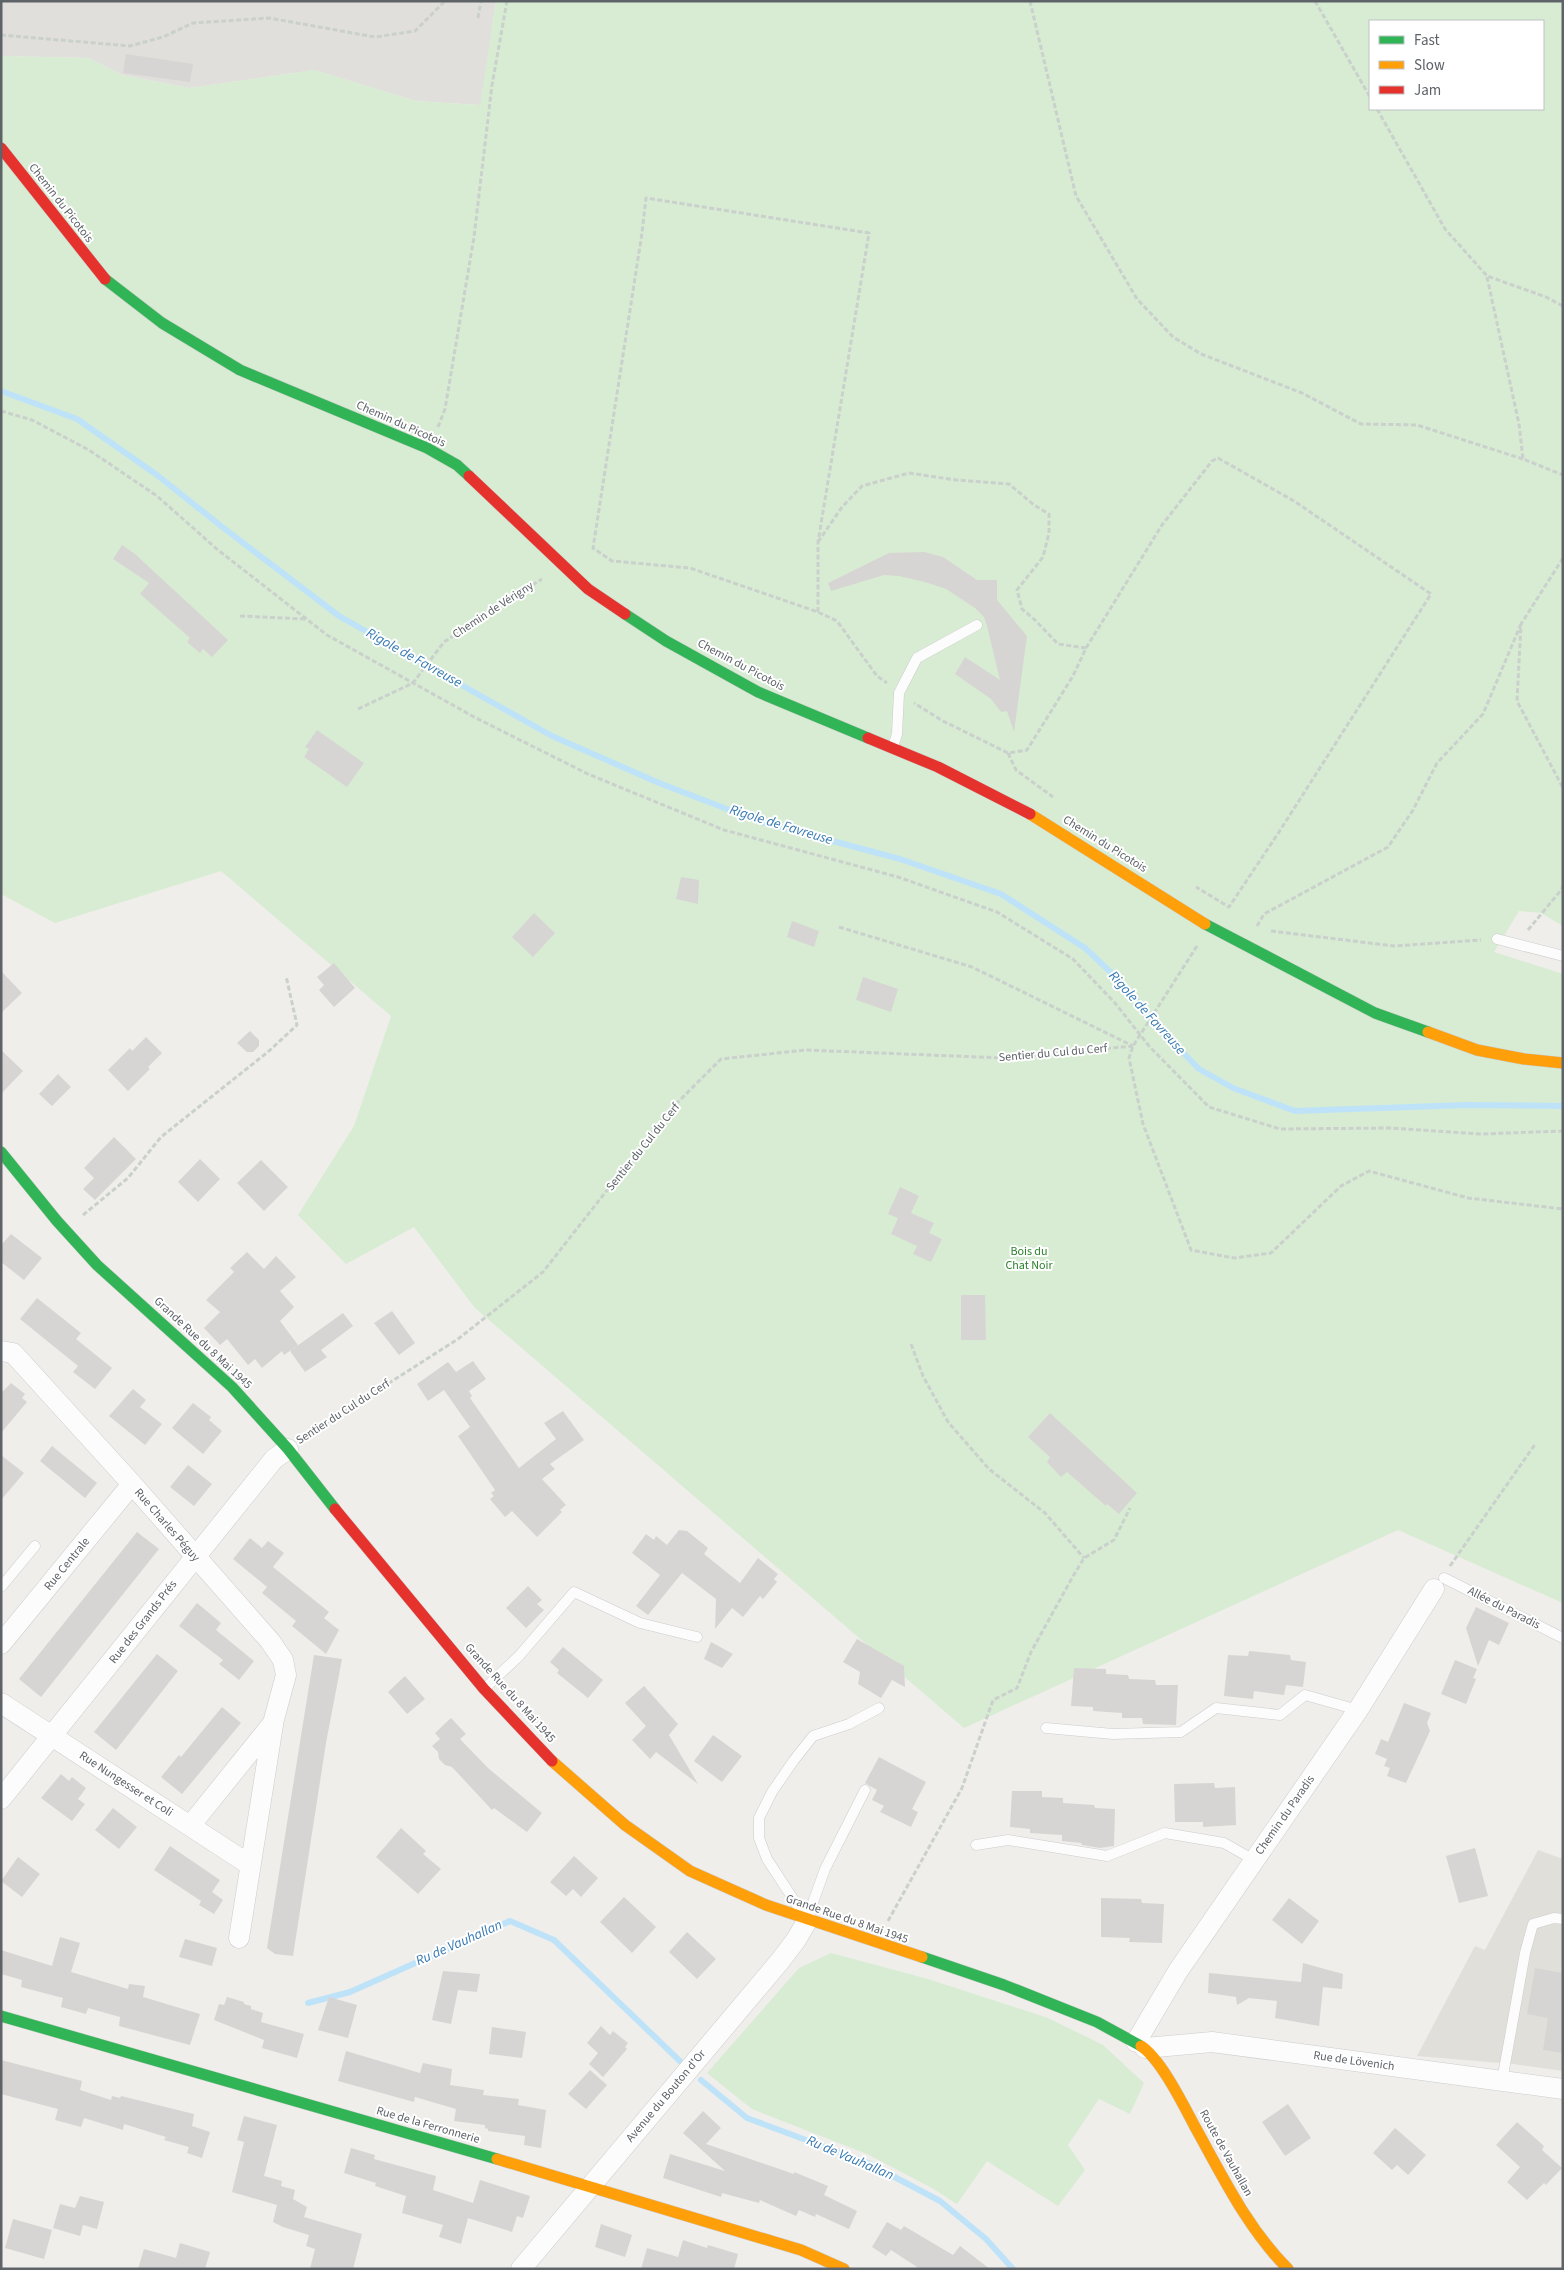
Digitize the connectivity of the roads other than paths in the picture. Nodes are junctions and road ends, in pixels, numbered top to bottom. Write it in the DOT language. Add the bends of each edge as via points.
graph roads {
  1 [pos="1,148"];
  2 [pos="977,625"];
  3 [pos="893,748"];
  4 [pos="1497,940"];
  5 [pos="1563,956"];
  6 [pos="1563,1063"];
  7 [pos="1,1152"];
  8 [pos="1,1351"];
  9 [pos="288,1449"];
  10 [pos="132,1484"];
  11 [pos="35,1546"];
  12 [pos="194,1556"];
  13 [pos="1439,1583"];
  14 [pos="1,1587"];
  15 [pos="697,1637"];
  16 [pos="1563,1638"];
  17 [pos="2,1639"];
  18 [pos="484,1689"];
  19 [pos="1,1703"];
  20 [pos="879,1708"];
  21 [pos="1358,1710"];
  22 [pos="273,1723"];
  23 [pos="1046,1728"];
  24 [pos="52,1736"];
  25 [pos="865,1790"];
  26 [pos="1,1799"];
  27 [pos="190,1826"];
  28 [pos="976,1845"];
  29 [pos="1254,1860"];
  30 [pos="250,1865"];
  31 [pos="1563,1919"];
  32 [pos="807,1920"];
  33 [pos="240,1938"];
  34 [pos="1,2016"];
  35 [pos="1140,2045"];
  36 [pos="1502,2081"];
  37 [pos="1563,2089"];
  38 [pos="590,2186"];
  39 [pos="521,2269"];
  40 [pos="844,2269"];
  41 [pos="1288,2269"];
  1 -- 3 [label="street, Chemin du Picotois" via="102,277 162,323 240,370 427,448 457,465 588,589 658,636 758,692"];
  2 -- 3 [label="lane" via="917,658 899,693"];
  3 -- 6 [label="street, Chemin du Picotois" via="1038,818 1209,927 1247,941 1374,1013 1478,1050"];
  4 -- 5 [label="lane"];
  7 -- 9 [label="street, Grande Rue du 8 Mai 1945" via="97,1265 232,1387"];
  8 -- 10 [label="street, Rue Charles Péguy" via="13,1353"];
  9 -- 12 [label="street, Rue des Grands Prés" via="274,1459"];
  9 -- 18 [label="street, Grande Rue du 8 Mai 1945"];
  10 -- 12 [label="street, Rue Charles Péguy"];
  10 -- 17 [label="street, Rue Centrale"];
  11 -- 14 [label="lane"];
  12 -- 22 [label="street, Rue Charles Péguy" via="283,1660 286,1675"];
  12 -- 24 [label="street, Rue des Grands Prés"];
  13 -- 16 [label="lane, Allée du Paradis"];
  13 -- 21 [label="street, Chemin du Paradis"];
  15 -- 18 [label="lane" via="640,1623 574,1592 519,1656"];
  18 -- 32 [label="street, Grande Rue du 8 Mai 1945" via="557,1766 624,1825 690,1871"];
  19 -- 24 [label="street, Rue Nungesser et Coli"];
  20 -- 32 [label="lane" via="849,1724 813,1736 772,1792 759,1818 759,1838 767,1859"];
  21 -- 23 [label="lane" via="1304,1695 1280,1715 1216,1708 1182,1732 1113,1734"];
  21 -- 29 [label="street, Chemin du Paradis"];
  22 -- 27 [label="street, Rue Charles Péguy"];
  22 -- 30 [label="street, Rue Charles Péguy"];
  24 -- 26 [label="street, Rue des Grands Prés"];
  24 -- 27 [label="street, Rue Nungesser et Coli"];
  25 -- 32 [label="lane" via="825,1869"];
  27 -- 30 [label="street, Rue Nungesser et Coli"];
  28 -- 29 [label="lane" via="1008,1840 1107,1856 1165,1833 1224,1843"];
  29 -- 35 [label="street, Chemin du Paradis" via="1178,1971"];
  30 -- 33 [label="street, Rue Charles Péguy"];
  31 -- 36 [label="lane" via="1533,1924"];
  32 -- 35 [label="street, Grande Rue du 8 Mai 1945" via="1004,1985 1097,2022"];
  32 -- 38 [label="street, Avenue du Bouton d'Or" via="780,1961"];
  34 -- 38 [label="street, Rue de la Ferronnerie"];
  35 -- 36 [label="street, Rue de Lövenich" via="1212,2042"];
  35 -- 41 [label="street, Route de Vauhallan" via="1173,2085 1232,2194 1273,2254"];
  36 -- 37 [label="street, Rue de Lövenich"];
  38 -- 39 [label="street, Avenue du Bouton d'Or"];
  38 -- 40 [label="street, Rue de la Ferronnerie" via="801,2250"];
}
